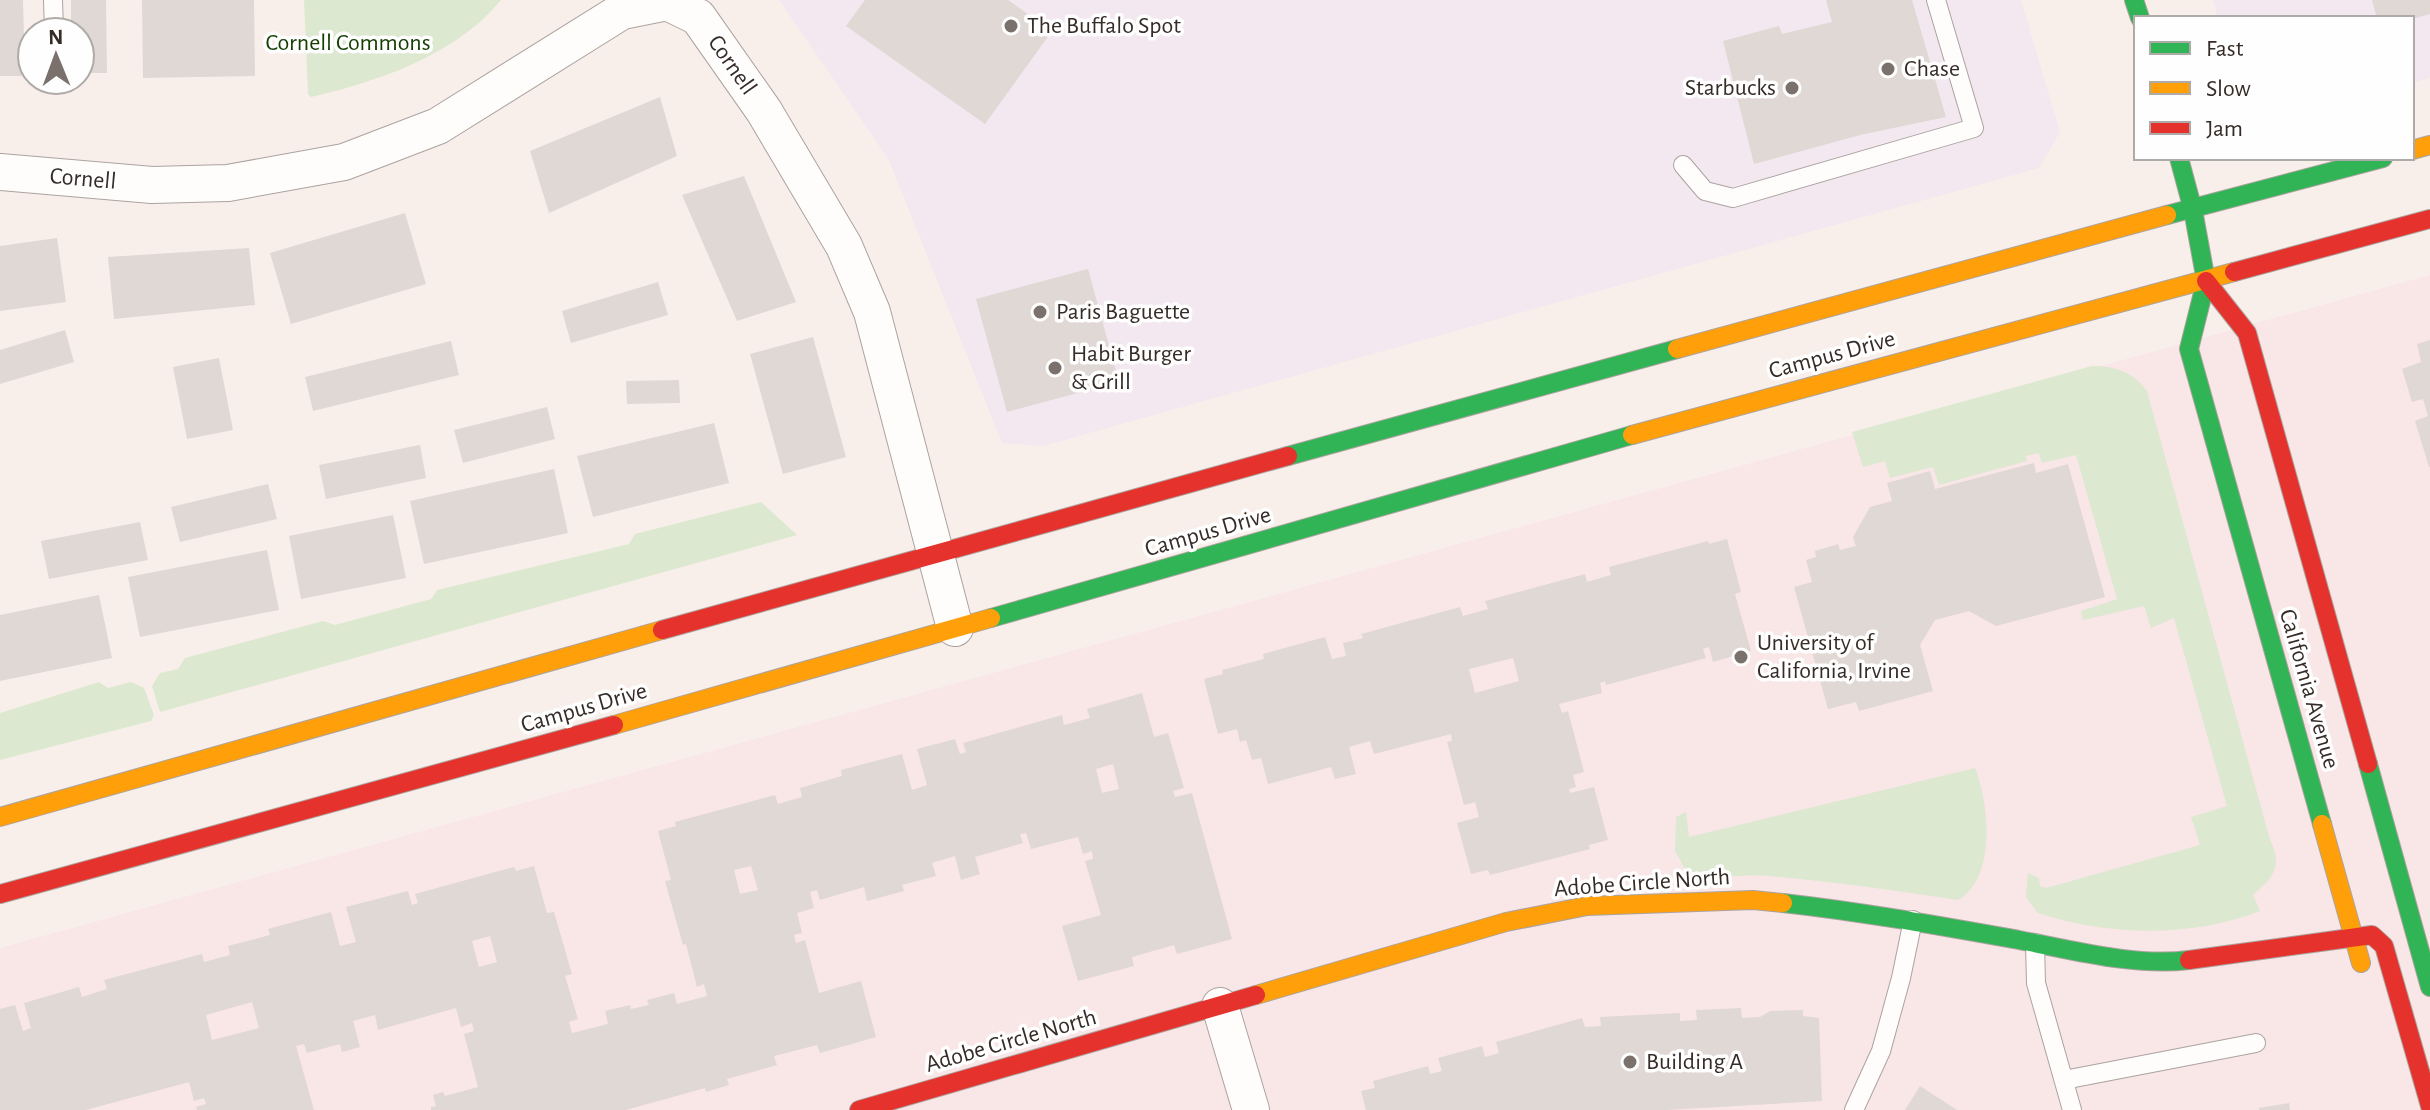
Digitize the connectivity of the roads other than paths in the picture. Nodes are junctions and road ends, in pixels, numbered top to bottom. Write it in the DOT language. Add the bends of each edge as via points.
graph roads {
  1 [pos="1936,0"];
  2 [pos="668,1"];
  3 [pos="2180,160"];
  4 [pos="2376,160"];
  5 [pos="1683,165"];
  6 [pos="0,172"];
  7 [pos="2193,210"];
  8 [pos="2430,219"];
  9 [pos="2206,281"];
  10 [pos="935,553"];
  11 [pos="955,628"];
  12 [pos="0,817"];
  13 [pos="0,894"];
  14 [pos="1913,920"];
  15 [pos="2353,936"];
  16 [pos="2035,943"];
  17 [pos="2365,979"];
  18 [pos="2430,987"];
  19 [pos="1220,1006"];
  20 [pos="2256,1043"];
  21 [pos="2064,1080"];
  22 [pos="2430,1106"];
  23 [pos="859,1110"];
  24 [pos="1251,1110"];
  25 [pos="1854,1110"];
  26 [pos="2072,1110"];
  1 -- 5 [label="lane" via="1974,128 1733,198 1705,191"];
  2 -- 6 [label="street, Cornell" via="622,11 438,126 344,162 228,183 152,185"];
  2 -- 10 [label="street, Cornell" via="698,17 764,111 844,246 872,312"];
  3 -- 7 [label="main road, California Avenue"];
  4 -- 7 [label="main road, Campus Drive"];
  7 -- 9 [label="main road, California Avenue"];
  7 -- 10 [label="main road, Campus Drive"];
  8 -- 9 [label="main road, Campus Drive"];
  9 -- 11 [label="main road, Campus Drive" via="1750,402"];
  9 -- 15 [label="main road, California Avenue" via="2189,349"];
  9 -- 18 [label="main road, California Avenue" via="2247,333"];
  10 -- 11 [label="street, Cornell"];
  10 -- 12 [label="main road, Campus Drive"];
  11 -- 13 [label="main road, Campus Drive"];
  14 -- 16 [label="main road, Adobe Circle North"];
  14 -- 19 [label="main road, Adobe Circle North" via="1753,900 1587,906 1506,922"];
  14 -- 25 [label="lane" via="1881,1051"];
  15 -- 16 [label="main road, Adobe Circle North" via="2175,962"];
  15 -- 17 [label="main road, California Avenue"];
  15 -- 22 [label="main road" via="2372,935 2384,946"];
  16 -- 21 [label="lane" via="2036,983"];
  19 -- 23 [label="main road, Adobe Circle North"];
  19 -- 24 [label="street"];
  20 -- 21 [label="lane"];
  21 -- 26 [label="lane"];
}
